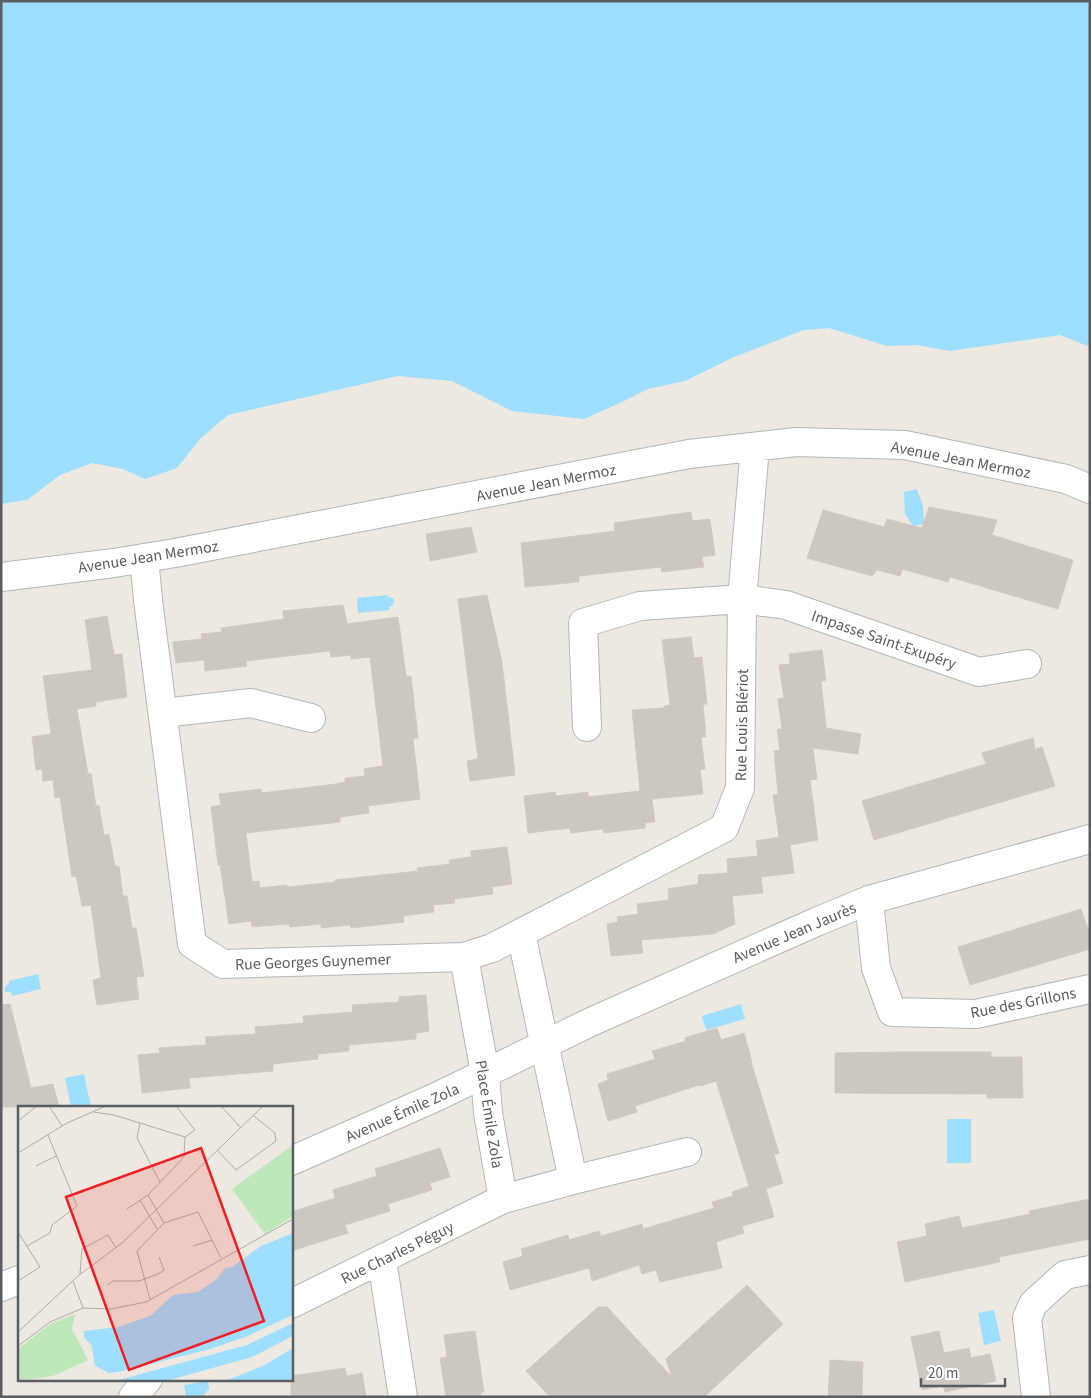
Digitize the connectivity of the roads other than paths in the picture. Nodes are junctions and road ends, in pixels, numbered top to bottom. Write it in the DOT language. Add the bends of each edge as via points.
graph roads {
  1 [pos="755,447"];
  2 [pos="1090,489"];
  3 [pos="144,558"];
  4 [pos="1,577"];
  5 [pos="742,598"];
  6 [pos="1027,664"];
  7 [pos="164,713"];
  8 [pos="311,718"];
  9 [pos="588,728"];
  10 [pos="1090,839"];
  11 [pos="869,900"];
  12 [pos="522,932"];
  13 [pos="492,948"];
  14 [pos="464,957"];
  15 [pos="1090,989"];
  16 [pos="545,1045"];
  17 [pos="511,1061"];
  18 [pos="485,1073"];
  19 [pos="688,1152"];
  20 [pos="292,1161"];
  21 [pos="573,1180"];
  22 [pos="503,1199"];
  23 [pos="382,1260"];
  24 [pos="1090,1270"];
  25 [pos="18,1280"];
  26 [pos="1,1287"];
  27 [pos="292,1304"];
  28 [pos="147,1380"];
  29 [pos="133,1397"];
  30 [pos="403,1397"];
  31 [pos="1036,1397"];
  1 -- 2 [label="street, Avenue Jean Mermoz" via="796,442 904,445 1066,479"];
  1 -- 3 [label="street, Avenue Jean Mermoz" via="689,454"];
  1 -- 5 [label="street, Rue Louis Blériot"];
  3 -- 4 [label="street, Avenue Jean Mermoz"];
  3 -- 7 [label="street, Rue Georges Guynemer"];
  5 -- 6 [label="street, Impasse Saint-Exupéry" via="786,605 979,672"];
  5 -- 9 [label="street, Impasse Saint-Exupéry" via="640,606 583,623"];
  5 -- 12 [label="street, Rue Louis Blériot" via="740,788 724,828"];
  7 -- 8 [label="street" via="251,703"];
  7 -- 14 [label="street, Rue Georges Guynemer" via="192,944 223,964"];
  10 -- 11 [label="street, Avenue Jean Jaurès"];
  11 -- 15 [label="street, Rue des Grillons" via="876,968 892,1012 976,1014"];
  11 -- 16 [label="street, Avenue Jean Jaurès"];
  12 -- 13 [label="street, Rue Louis Blériot"];
  12 -- 16 [label="street"];
  13 -- 14 [label="street, Rue Georges Guynemer"];
  14 -- 18 [label="street, Place Émile Zola"];
  16 -- 17 [label="street, Avenue Jean Jaurès"];
  16 -- 21 [label="street"];
  17 -- 18 [label="street, Avenue Émile Zola"];
  18 -- 20 [label="street, Avenue Émile Zola"];
  18 -- 22 [label="street, Place Émile Zola" via="488,1113"];
  19 -- 21 [label="street"];
  21 -- 22 [label="street"];
  22 -- 23 [label="street, Rue Charles Péguy"];
  23 -- 27 [label="street, Rue Charles Péguy"];
  23 -- 30 [label="street"];
  24 -- 31 [label="street" via="1065,1275 1033,1304 1028,1318"];
  25 -- 26 [label="street"];
  28 -- 29 [label="street"];
}
